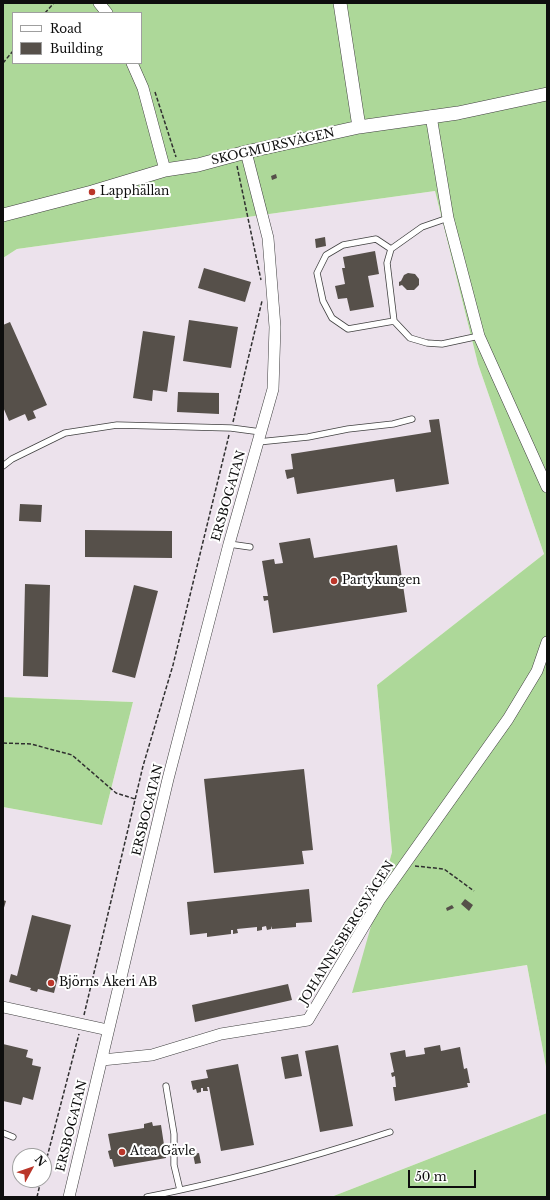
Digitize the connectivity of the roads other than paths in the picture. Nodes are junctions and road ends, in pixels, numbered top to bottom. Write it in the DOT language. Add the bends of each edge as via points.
graph roads {
  1 [pos="98,3"];
  2 [pos="340,3"];
  3 [pos="106,12"];
  4 [pos="132,64"];
  5 [pos="547,94"];
  6 [pos="431,116"];
  7 [pos="359,127"];
  8 [pos="246,152"];
  9 [pos="165,170"];
  10 [pos="3,215"];
  11 [pos="448,218"];
  12 [pos="391,249"];
  13 [pos="394,321"];
  14 [pos="479,336"];
  15 [pos="412,419"];
  16 [pos="259,437"];
  17 [pos="3,466"];
  18 [pos="547,487"];
  19 [pos="229,544"];
  20 [pos="250,547"];
  21 [pos="547,642"];
  22 [pos="3,1007"];
  23 [pos="108,1030"];
  24 [pos="102,1060"];
  25 [pos="166,1086"];
  26 [pos="390,1132"];
  27 [pos="3,1133"];
  28 [pos="13,1137"];
  29 [pos="180,1190"];
  30 [pos="68,1197"];
  31 [pos="147,1197"];
  1 -- 3 [label="street"];
  2 -- 7 [label="street"];
  4 -- 9 [label="street" via="143,88"];
  5 -- 6 [label="street, SKOGMURSVÄGEN"];
  6 -- 7 [label="street, SKOGMURSVÄGEN"];
  6 -- 11 [label="street"];
  7 -- 8 [label="street, SKOGMURSVÄGEN"];
  8 -- 9 [label="street, SKOGMURSVÄGEN" via="198,165"];
  8 -- 16 [label="street, ERSBOGATAN" via="268,238 275,327 273,389"];
  9 -- 10 [label="street, SKOGMURSVÄGEN"];
  11 -- 12 [label="lane" via="422,227"];
  11 -- 14 [label="street"];
  12 -- 13 [label="lane" via="387,263"];
  12 -- 13 [label="lane" via="376,239 344,245 326,255 317,273 323,301 332,318 348,329"];
  13 -- 14 [label="lane" via="410,338 427,343 442,344"];
  14 -- 18 [label="street"];
  15 -- 16 [label="lane" via="308,437"];
  16 -- 17 [label="lane" via="231,428 118,425 65,433"];
  16 -- 19 [label="street, ERSBOGATAN"];
  19 -- 20 [label="lane"];
  19 -- 23 [label="street, ERSBOGATAN" via="168,779"];
  21 -- 24 [label="street, JOHANNESBERGSVÄGEN" via="537,671 508,719 405,864 354,942 308,1020 221,1034 152,1055"];
  22 -- 23 [label="street"];
  23 -- 24 [label="street, ERSBOGATAN"];
  24 -- 30 [label="street, ERSBOGATAN"];
  25 -- 29 [label="lane" via="174,1134 174,1165"];
  26 -- 29 [label="lane" via="282,1164"];
  27 -- 28 [label="lane"];
  29 -- 31 [label="lane"];
}
